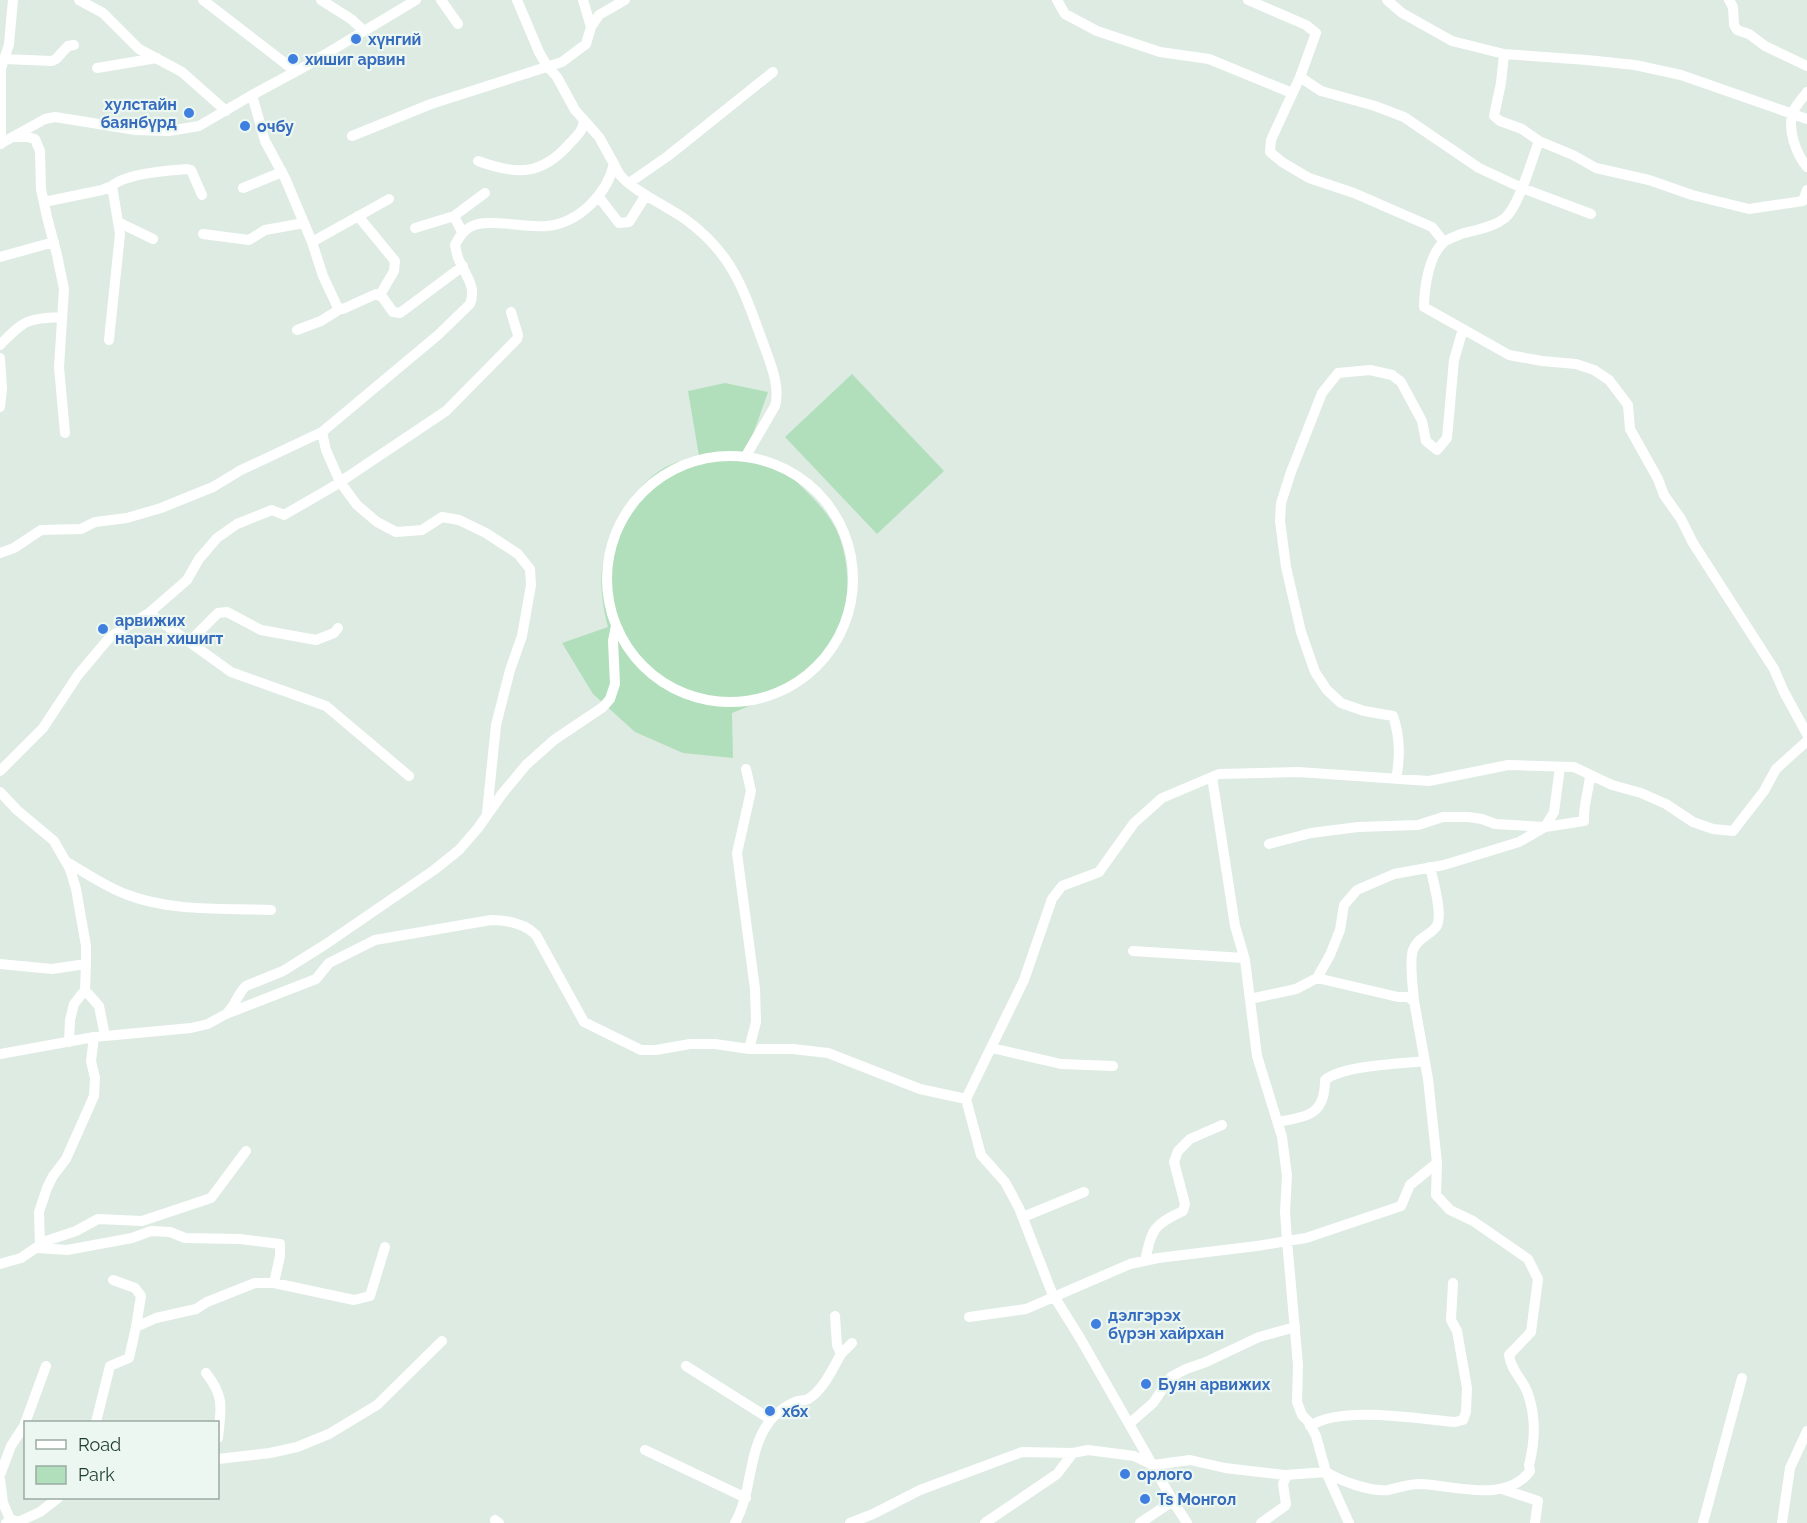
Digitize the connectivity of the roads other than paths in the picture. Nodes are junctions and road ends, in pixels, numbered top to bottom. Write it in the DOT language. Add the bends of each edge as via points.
graph roads {
  1 [pos="13,0"];
  2 [pos="79,0"];
  3 [pos="203,0"];
  4 [pos="321,0"];
  5 [pos="416,0"];
  6 [pos="441,0"];
  7 [pos="517,0"];
  8 [pos="583,0"];
  9 [pos="625,0"];
  10 [pos="1057,0"];
  11 [pos="1248,0"];
  12 [pos="1387,0"];
  13 [pos="1729,0"];
  14 [pos="458,24"];
  15 [pos="591,27"];
  16 [pos="364,31"];
  17 [pos="74,45"];
  18 [pos="1504,54"];
  19 [pos="158,58"];
  20 [pos="4,59"];
  21 [pos="547,66"];
  22 [pos="1807,66"];
  23 [pos="97,68"];
  24 [pos="295,71"];
  25 [pos="773,72"];
  26 [pos="1300,76"];
  27 [pos="1807,92"];
  28 [pos="1292,93"];
  29 [pos="252,95"];
  30 [pos="226,111"];
  31 [pos="1793,112"];
  32 [pos="1807,119"];
  33 [pos="584,120"];
  34 [pos="352,136"];
  35 [pos="11,138"];
  36 [pos="1539,141"];
  37 [pos="1,144"];
  38 [pos="478,161"];
  39 [pos="614,164"];
  40 [pos="1807,167"];
  41 [pos="282,172"];
  42 [pos="629,183"];
  43 [pos="112,186"];
  44 [pos="243,188"];
  45 [pos="1522,188"];
  46 [pos="1807,190"];
  47 [pos="485,193"];
  48 [pos="202,195"];
  49 [pos="646,195"];
  50 [pos="598,196"];
  51 [pos="389,199"];
  52 [pos="44,202"];
  53 [pos="1591,214"];
  54 [pos="358,216"];
  55 [pos="454,216"];
  56 [pos="118,222"];
  57 [pos="304,223"];
  58 [pos="415,228"];
  59 [pos="462,232"];
  60 [pos="203,234"];
  61 [pos="153,239"];
  62 [pos="54,242"];
  63 [pos="312,242"];
  64 [pos="1444,242"];
  65 [pos="0,257"];
  66 [pos="463,266"];
  67 [pos="380,295"];
  68 [pos="340,309"];
  69 [pos="511,312"];
  70 [pos="62,317"];
  71 [pos="1463,329"];
  72 [pos="297,330"];
  73 [pos="109,340"];
  74 [pos="0,345"];
  75 [pos="0,358"];
  76 [pos="1,389"];
  77 [pos="0,407"];
  78 [pos="322,432"];
  79 [pos="65,433"];
  80 [pos="747,454"];
  81 [pos="340,482"];
  82 [pos="0,553"];
  83 [pos="148,613"];
  84 [pos="616,626"];
  85 [pos="338,628"];
  86 [pos="189,642"];
  87 [pos="1807,734"];
  88 [pos="1807,741"];
  89 [pos="1560,767"];
  90 [pos="746,769"];
  91 [pos="0,771"];
  92 [pos="1590,775"];
  93 [pos="409,776"];
  94 [pos="1212,777"];
  95 [pos="1396,780"];
  96 [pos="0,792"];
  97 [pos="487,813"];
  98 [pos="1545,827"];
  99 [pos="1269,844"];
  100 [pos="64,860"];
  101 [pos="1430,867"];
  102 [pos="271,910"];
  103 [pos="1133,951"];
  104 [pos="1244,958"];
  105 [pos="0,964"];
  106 [pos="87,964"];
  107 [pos="1317,978"];
  108 [pos="85,990"];
  109 [pos="1250,999"];
  110 [pos="1414,1001"];
  111 [pos="226,1014"];
  112 [pos="100,1036"];
  113 [pos="69,1042"];
  114 [pos="992,1048"];
  115 [pos="749,1049"];
  116 [pos="0,1054"];
  117 [pos="1425,1061"];
  118 [pos="1113,1066"];
  119 [pos="966,1098"];
  120 [pos="1278,1122"];
  121 [pos="1222,1125"];
  122 [pos="246,1151"];
  123 [pos="1437,1163"];
  124 [pos="1084,1192"];
  125 [pos="1023,1217"];
  126 [pos="1287,1242"];
  127 [pos="39,1247"];
  128 [pos="386,1247"];
  129 [pos="1144,1261"];
  130 [pos="0,1264"];
  131 [pos="113,1280"];
  132 [pos="274,1283"];
  133 [pos="1453,1283"];
  134 [pos="1054,1297"];
  135 [pos="836,1316"];
  136 [pos="969,1317"];
  137 [pos="136,1327"];
  138 [pos="1295,1327"];
  139 [pos="442,1341"];
  140 [pos="852,1343"];
  141 [pos="841,1354"];
  142 [pos="46,1366"];
  143 [pos="686,1366"];
  144 [pos="206,1373"];
  145 [pos="1742,1378"];
  146 [pos="770,1419"];
  147 [pos="26,1421"];
  148 [pos="96,1421"];
  149 [pos="1130,1424"];
  150 [pos="24,1426"];
  151 [pos="219,1426"];
  152 [pos="1310,1426"];
  153 [pos="1807,1431"];
  154 [pos="645,1450"];
  155 [pos="1073,1453"];
  156 [pos="219,1459"];
  157 [pos="1153,1465"];
  158 [pos="1326,1472"];
  159 [pos="1287,1475"];
  160 [pos="0,1477"];
  161 [pos="1498,1488"];
  162 [pos="746,1498"];
  163 [pos="56,1499"];
  164 [pos="1173,1501"];
  165 [pos="8,1521"];
  166 [pos="992,1521"];
  167 [pos="735,1523"];
  168 [pos="850,1523"];
  169 [pos="1140,1523"];
  170 [pos="1187,1523"];
  171 [pos="1261,1523"];
  172 [pos="1349,1523"];
  173 [pos="1535,1523"];
  174 [pos="1703,1523"];
  175 [pos="1782,1523"];
  1 -- 20 [label="street"];
  2 -- 19 [label="street" via="103,13 139,49"];
  3 -- 24 [label="street"];
  4 -- 16 [label="street"];
  5 -- 16 [label="street"];
  6 -- 14 [label="street"];
  7 -- 21 [label="street"];
  8 -- 15 [label="street"];
  9 -- 15 [label="street" via="599,15"];
  10 -- 28 [label="street" via="1065,14 1097,30 1160,52 1209,59"];
  11 -- 26 [label="street" via="1316,33"];
  12 -- 18 [label="street" via="1452,41"];
  13 -- 22 [label="street" via="1737,30"];
  15 -- 21 [label="street" via="586,44 562,62"];
  16 -- 24 [label="street"];
  17 -- 20 [label="street" via="52,61"];
  18 -- 31 [label="street" via="1635,65 1681,75"];
  18 -- 36 [label="street" via="1494,117"];
  19 -- 23 [label="street"];
  19 -- 30 [label="street" via="182,72"];
  20 -- 37 [label="street"];
  21 -- 33 [label="street"];
  21 -- 34 [label="street" via="431,104"];
  24 -- 29 [label="street"];
  25 -- 42 [label="street"];
  26 -- 28 [label="street"];
  26 -- 45 [label="street" via="1321,91 1404,117 1479,168"];
  27 -- 31 [label="street"];
  28 -- 64 [label="street" via="1271,140 1270,152 1309,178 1354,192 1432,227"];
  29 -- 30 [label="street"];
  29 -- 41 [label="street" via="265,141"];
  30 -- 35 [label="street" via="199,126 169,131 136,130 55,117"];
  31 -- 32 [label="street"];
  31 -- 40 [label="street" via="1792,138"];
  33 -- 38 [label="street" via="583,129 563,152 538,169 517,171"];
  33 -- 39 [label="street"];
  35 -- 37 [label="street"];
  35 -- 52 [label="street" via="35,140 40,151"];
  36 -- 45 [label="street"];
  36 -- 46 [label="street" via="1596,168 1749,208 1803,201"];
  39 -- 42 [label="street"];
  39 -- 50 [label="street" via="611,178"];
  41 -- 44 [label="street"];
  41 -- 57 [label="street"];
  42 -- 49 [label="street"];
  43 -- 48 [label="street" via="118,181 151,174 191,170"];
  43 -- 52 [label="street"];
  43 -- 56 [label="street"];
  45 -- 53 [label="street"];
  45 -- 64 [label="street" via="1505,218"];
  47 -- 55 [label="street"];
  49 -- 50 [label="street" via="625,224 619,223"];
  49 -- 80 [label="street" via="708,237 728,260 742,286 768,356 777,398"];
  50 -- 59 [label="street" via="588,208 549,226 477,224"];
  51 -- 54 [label="street"];
  52 -- 62 [label="street"];
  54 -- 63 [label="street"];
  54 -- 67 [label="street" via="395,261 394,271"];
  55 -- 58 [label="street"];
  55 -- 59 [label="street"];
  56 -- 61 [label="street"];
  56 -- 73 [label="street" via="120,243"];
  57 -- 60 [label="street" via="265,231 249,240"];
  57 -- 63 [label="street"];
  59 -- 66 [label="street" via="455,245"];
  62 -- 65 [label="street"];
  62 -- 70 [label="street" via="64,289"];
  63 -- 68 [label="street"];
  64 -- 71 [label="street" via="1424,287 1424,307"];
  66 -- 67 [label="street" via="400,313 393,312"];
  66 -- 78 [label="street" via="468,274 470,304"];
  67 -- 68 [label="street"];
  68 -- 72 [label="street"];
  69 -- 81 [label="street" via="517,339 446,411"];
  70 -- 74 [label="street" via="32,319 17,327"];
  70 -- 79 [label="street" via="59,367"];
  71 -- 87 [label="street" via="1509,355 1576,364 1609,380 1628,405 1630,429 1664,495 1774,669"];
  71 -- 95 [label="street" via="1454,360 1447,438 1437,450 1426,441 1422,421 1401,382 1392,375 1370,370 1338,373 1322,393 1281,503 1286,567 1315,672 1341,703 1393,716 1399,764"];
  75 -- 76 [label="street"];
  76 -- 77 [label="street"];
  78 -- 81 [label="street"];
  78 -- 82 [label="street" via="213,487 161,508 95,522 81,529 41,530"];
  80 -- 84 [label="street" via="693,462 639,496 612,544 608,566 607,589"];
  80 -- 84 [label="street" via="792,472 812,486 828,503 846,535 852,554 853,595 842,628 823,662 789,690 739,702 685,696 643,668 624,644"];
  81 -- 83 [label="street" via="284,516 272,510 237,524 217,538 187,580"];
  81 -- 97 [label="street" via="357,505 396,532 422,530 442,517 456,519 486,532 518,554 530,569 522,636 496,725"];
  83 -- 86 [label="street"];
  83 -- 91 [label="street" via="110,637 43,728"];
  84 -- 97 [label="street" via="615,684 610,699 539,752"];
  85 -- 86 [label="street" via="316,640 261,630 227,612 218,613"];
  86 -- 93 [label="street" via="231,672 326,706"];
  88 -- 92 [label="street" via="1776,769 1733,831 1693,822 1666,804"];
  89 -- 92 [label="street" via="1574,767"];
  89 -- 95 [label="street" via="1508,765 1429,781"];
  89 -- 98 [label="street" via="1554,812"];
  90 -- 115 [label="street" via="751,791 737,853 756,988 756,1022"];
  92 -- 98 [label="street" via="1584,821"];
  94 -- 95 [label="street" via="1298,772"];
  94 -- 104 [label="street" via="1235,926"];
  94 -- 114 [label="street" via="1162,798 1134,823 1099,872 1062,886 1057,892 1024,980"];
  96 -- 100 [label="street" via="54,841"];
  97 -- 111 [label="street" via="469,839 434,870 283,971 246,986"];
  98 -- 99 [label="street" via="1443,817 1418,825 1311,833"];
  98 -- 101 [label="street" via="1519,842"];
  100 -- 102 [label="street" via="127,895 151,902"];
  100 -- 106 [label="street" via="76,889"];
  101 -- 107 [label="street" via="1394,874 1357,890 1344,905 1340,930"];
  101 -- 110 [label="street" via="1439,920 1412,952"];
  103 -- 104 [label="street"];
  104 -- 109 [label="street"];
  105 -- 106 [label="street" via="52,969"];
  106 -- 108 [label="street"];
  107 -- 109 [label="street" via="1296,989"];
  107 -- 110 [label="street"];
  108 -- 112 [label="street" via="99,1006"];
  108 -- 113 [label="street" via="74,1004"];
  109 -- 120 [label="street" via="1259,1067"];
  110 -- 117 [label="street"];
  111 -- 112 [label="street" via="191,1028"];
  111 -- 115 [label="street" via="316,979 329,963 375,940 504,920 525,926 536,935 584,1022 641,1050 707,1044"];
  112 -- 113 [label="street"];
  112 -- 127 [label="street" via="91,1061 94,1095 66,1160 47,1188 39,1212"];
  113 -- 116 [label="street"];
  114 -- 118 [label="street" via="1061,1064"];
  114 -- 119 [label="street"];
  115 -- 119 [label="street" via="828,1053 920,1089"];
  117 -- 120 [label="street" via="1328,1077 1323,1102 1318,1107 1304,1117"];
  117 -- 123 [label="street"];
  119 -- 125 [label="street" via="981,1155 1005,1182"];
  120 -- 126 [label="street" via="1287,1176"];
  121 -- 129 [label="street" via="1190,1139 1178,1151 1174,1162 1185,1204 1183,1211 1152,1230"];
  122 -- 127 [label="street" via="211,1197 142,1221 98,1219"];
  123 -- 126 [label="street" via="1410,1185 1401,1206"];
  123 -- 161 [label="street" via="1436,1195 1450,1210 1528,1259 1538,1279 1531,1332 1509,1355 1510,1364 1528,1392 1535,1431 1530,1471 1510,1486"];
  124 -- 125 [label="street"];
  125 -- 134 [label="street"];
  126 -- 129 [label="street"];
  126 -- 138 [label="street"];
  127 -- 130 [label="street"];
  127 -- 132 [label="street" via="68,1250 151,1231 185,1238 280,1244"];
  128 -- 132 [label="street" via="370,1296 363,1300"];
  129 -- 134 [label="street"];
  131 -- 137 [label="street" via="135,1288 141,1296"];
  132 -- 137 [label="street" via="255,1283 196,1309"];
  133 -- 152 [label="street" via="1451,1320 1457,1332 1467,1388 1463,1420 1350,1415"];
  134 -- 136 [label="street" via="1026,1309"];
  134 -- 149 [label="street"];
  135 -- 141 [label="street"];
  137 -- 148 [label="street" via="129,1358 110,1366"];
  138 -- 149 [label="street" via="1259,1337 1171,1377 1153,1403"];
  138 -- 152 [label="street" via="1297,1405"];
  139 -- 156 [label="street" via="377,1405 328,1434 297,1448"];
  140 -- 141 [label="street"];
  141 -- 146 [label="street" via="817,1392 807,1400 795,1401"];
  142 -- 147 [label="street"];
  143 -- 146 [label="street"];
  144 -- 151 [label="street" via="220,1394"];
  145 -- 174 [label="street"];
  146 -- 162 [label="street" via="753,1456"];
  149 -- 157 [label="street"];
  150 -- 160 [label="street" via="11,1446"];
  152 -- 158 [label="street"];
  153 -- 175 [label="street" via="1790,1468"];
  154 -- 162 [label="street"];
  155 -- 157 [label="street" via="1114,1453 1141,1458"];
  155 -- 166 [label="street" via="1057,1474"];
  155 -- 168 [label="street" via="1022,1452 1006,1456"];
  157 -- 159 [label="street" via="1190,1460"];
  157 -- 164 [label="street"];
  158 -- 159 [label="street"];
  158 -- 161 [label="street" via="1346,1482 1385,1490 1419,1484"];
  158 -- 172 [label="street"];
  159 -- 171 [label="street" via="1282,1484 1285,1506"];
  160 -- 165 [label="street"];
  161 -- 173 [label="street" via="1538,1502"];
  162 -- 167 [label="street"];
  163 -- 165 [label="street" via="40,1512 18,1522"];
  164 -- 169 [label="street"];
  164 -- 170 [label="street"];
}
